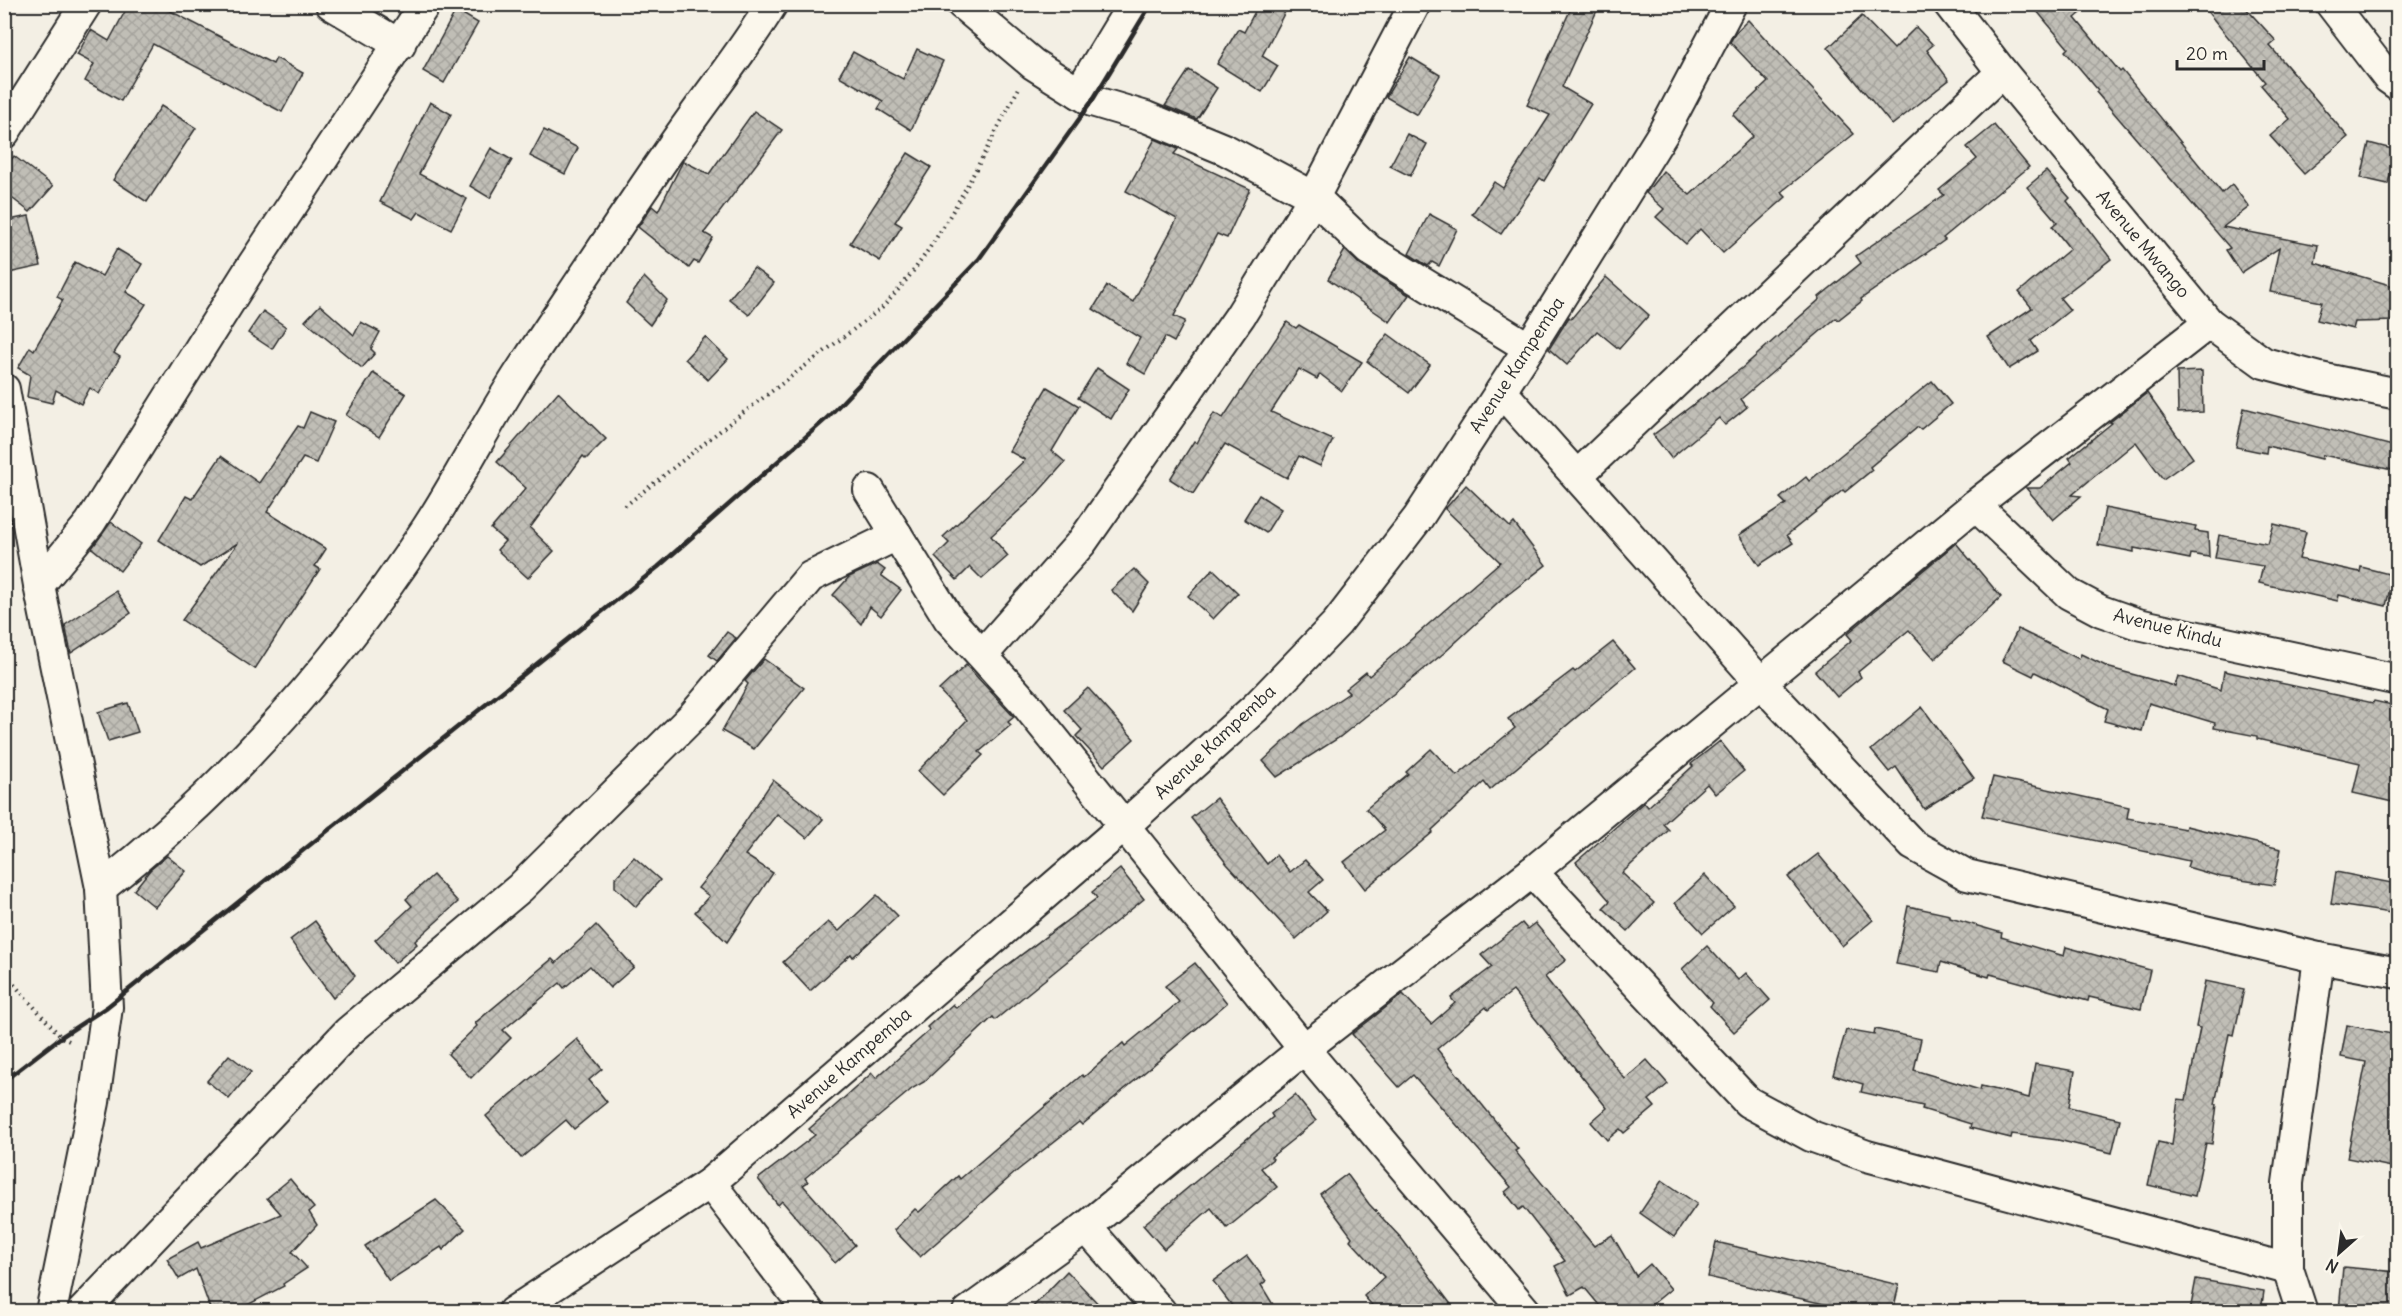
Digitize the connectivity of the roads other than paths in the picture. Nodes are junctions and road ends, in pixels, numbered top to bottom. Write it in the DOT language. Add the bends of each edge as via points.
graph roads {
  1 [pos="86,4"];
  2 [pos="331,4"];
  3 [pos="425,4"];
  4 [pos="772,4"];
  5 [pos="962,4"];
  6 [pos="1133,4"];
  7 [pos="1415,4"];
  8 [pos="1731,4"];
  9 [pos="1949,4"];
  10 [pos="2331,4"];
  11 [pos="400,45"];
  12 [pos="2002,72"];
  13 [pos="2397,85"];
  14 [pos="1079,93"];
  15 [pos="4,133"];
  16 [pos="1314,197"];
  17 [pos="2209,323"];
  18 [pos="1529,348"];
  19 [pos="4,389"];
  20 [pos="1501,391"];
  21 [pos="2397,394"];
  22 [pos="1578,476"];
  23 [pos="868,490"];
  24 [pos="1975,505"];
  25 [pos="897,535"];
  26 [pos="39,585"];
  27 [pos="983,654"];
  28 [pos="2397,680"];
  29 [pos="1760,682"];
  30 [pos="1123,827"];
  31 [pos="1532,872"];
  32 [pos="101,888"];
  33 [pos="2319,958"];
  34 [pos="2397,973"];
  35 [pos="1304,1049"];
  36 [pos="710,1183"];
  37 [pos="1086,1227"];
  38 [pos="2288,1269"];
  39 [pos="51,1311"];
  40 [pos="82,1311"];
  41 [pos="513,1311"];
  42 [pos="809,1311"];
  43 [pos="968,1311"];
  44 [pos="1161,1311"];
  45 [pos="1526,1311"];
  46 [pos="2302,1311"];
  1 -- 15 [label="street"];
  2 -- 11 [label="street"];
  3 -- 11 [label="street"];
  4 -- 32 [label="street" via="504,395 428,527 339,651 267,735 189,813"];
  5 -- 14 [label="street" via="1033,63"];
  6 -- 14 [label="street"];
  7 -- 16 [label="street"];
  8 -- 18 [label="street, Avenue Kampemba" via="1663,134"];
  9 -- 12 [label="street, Avenue Mwango"];
  10 -- 13 [label="street"];
  11 -- 26 [label="street" via="248,272 90,523"];
  12 -- 17 [label="street, Avenue Mwango"];
  12 -- 22 [label="street"];
  14 -- 16 [label="street" via="1092,102 1146,117 1226,150"];
  16 -- 18 [label="street" via="1369,250"];
  16 -- 27 [label="street" via="1240,316 1082,542"];
  17 -- 21 [label="street, Avenue Mwango" via="2264,363"];
  17 -- 24 [label="street"];
  18 -- 20 [label="street, Avenue Kampemba"];
  19 -- 26 [label="street"];
  20 -- 22 [label="street"];
  20 -- 30 [label="street, Avenue Kampemba" via="1418,518 1337,623 1255,708"];
  22 -- 29 [label="street"];
  23 -- 25 [label="street"];
  24 -- 28 [label="street, Avenue Kindu" via="2069,594 2101,611 2138,624"];
  24 -- 29 [label="street"];
  25 -- 27 [label="street" via="949,620"];
  25 -- 40 [label="street" via="810,577 693,716 520,888 348,1032"];
  26 -- 32 [label="street"];
  27 -- 30 [label="street"];
  29 -- 31 [label="street"];
  29 -- 33 [label="street" via="1913,845 1967,874"];
  30 -- 35 [label="street"];
  30 -- 36 [label="street, Avenue Kampemba"];
  31 -- 35 [label="street"];
  31 -- 38 [label="street" via="1748,1102 1811,1136 1868,1156"];
  32 -- 39 [label="street" via="107,1007 94,1102"];
  33 -- 34 [label="street"];
  33 -- 38 [label="street" via="2288,1183"];
  35 -- 37 [label="street"];
  35 -- 45 [label="street"];
  36 -- 41 [label="street, Avenue Kampemba"];
  36 -- 42 [label="street"];
  37 -- 43 [label="street"];
  37 -- 44 [label="street"];
  38 -- 46 [label="street"];
}
